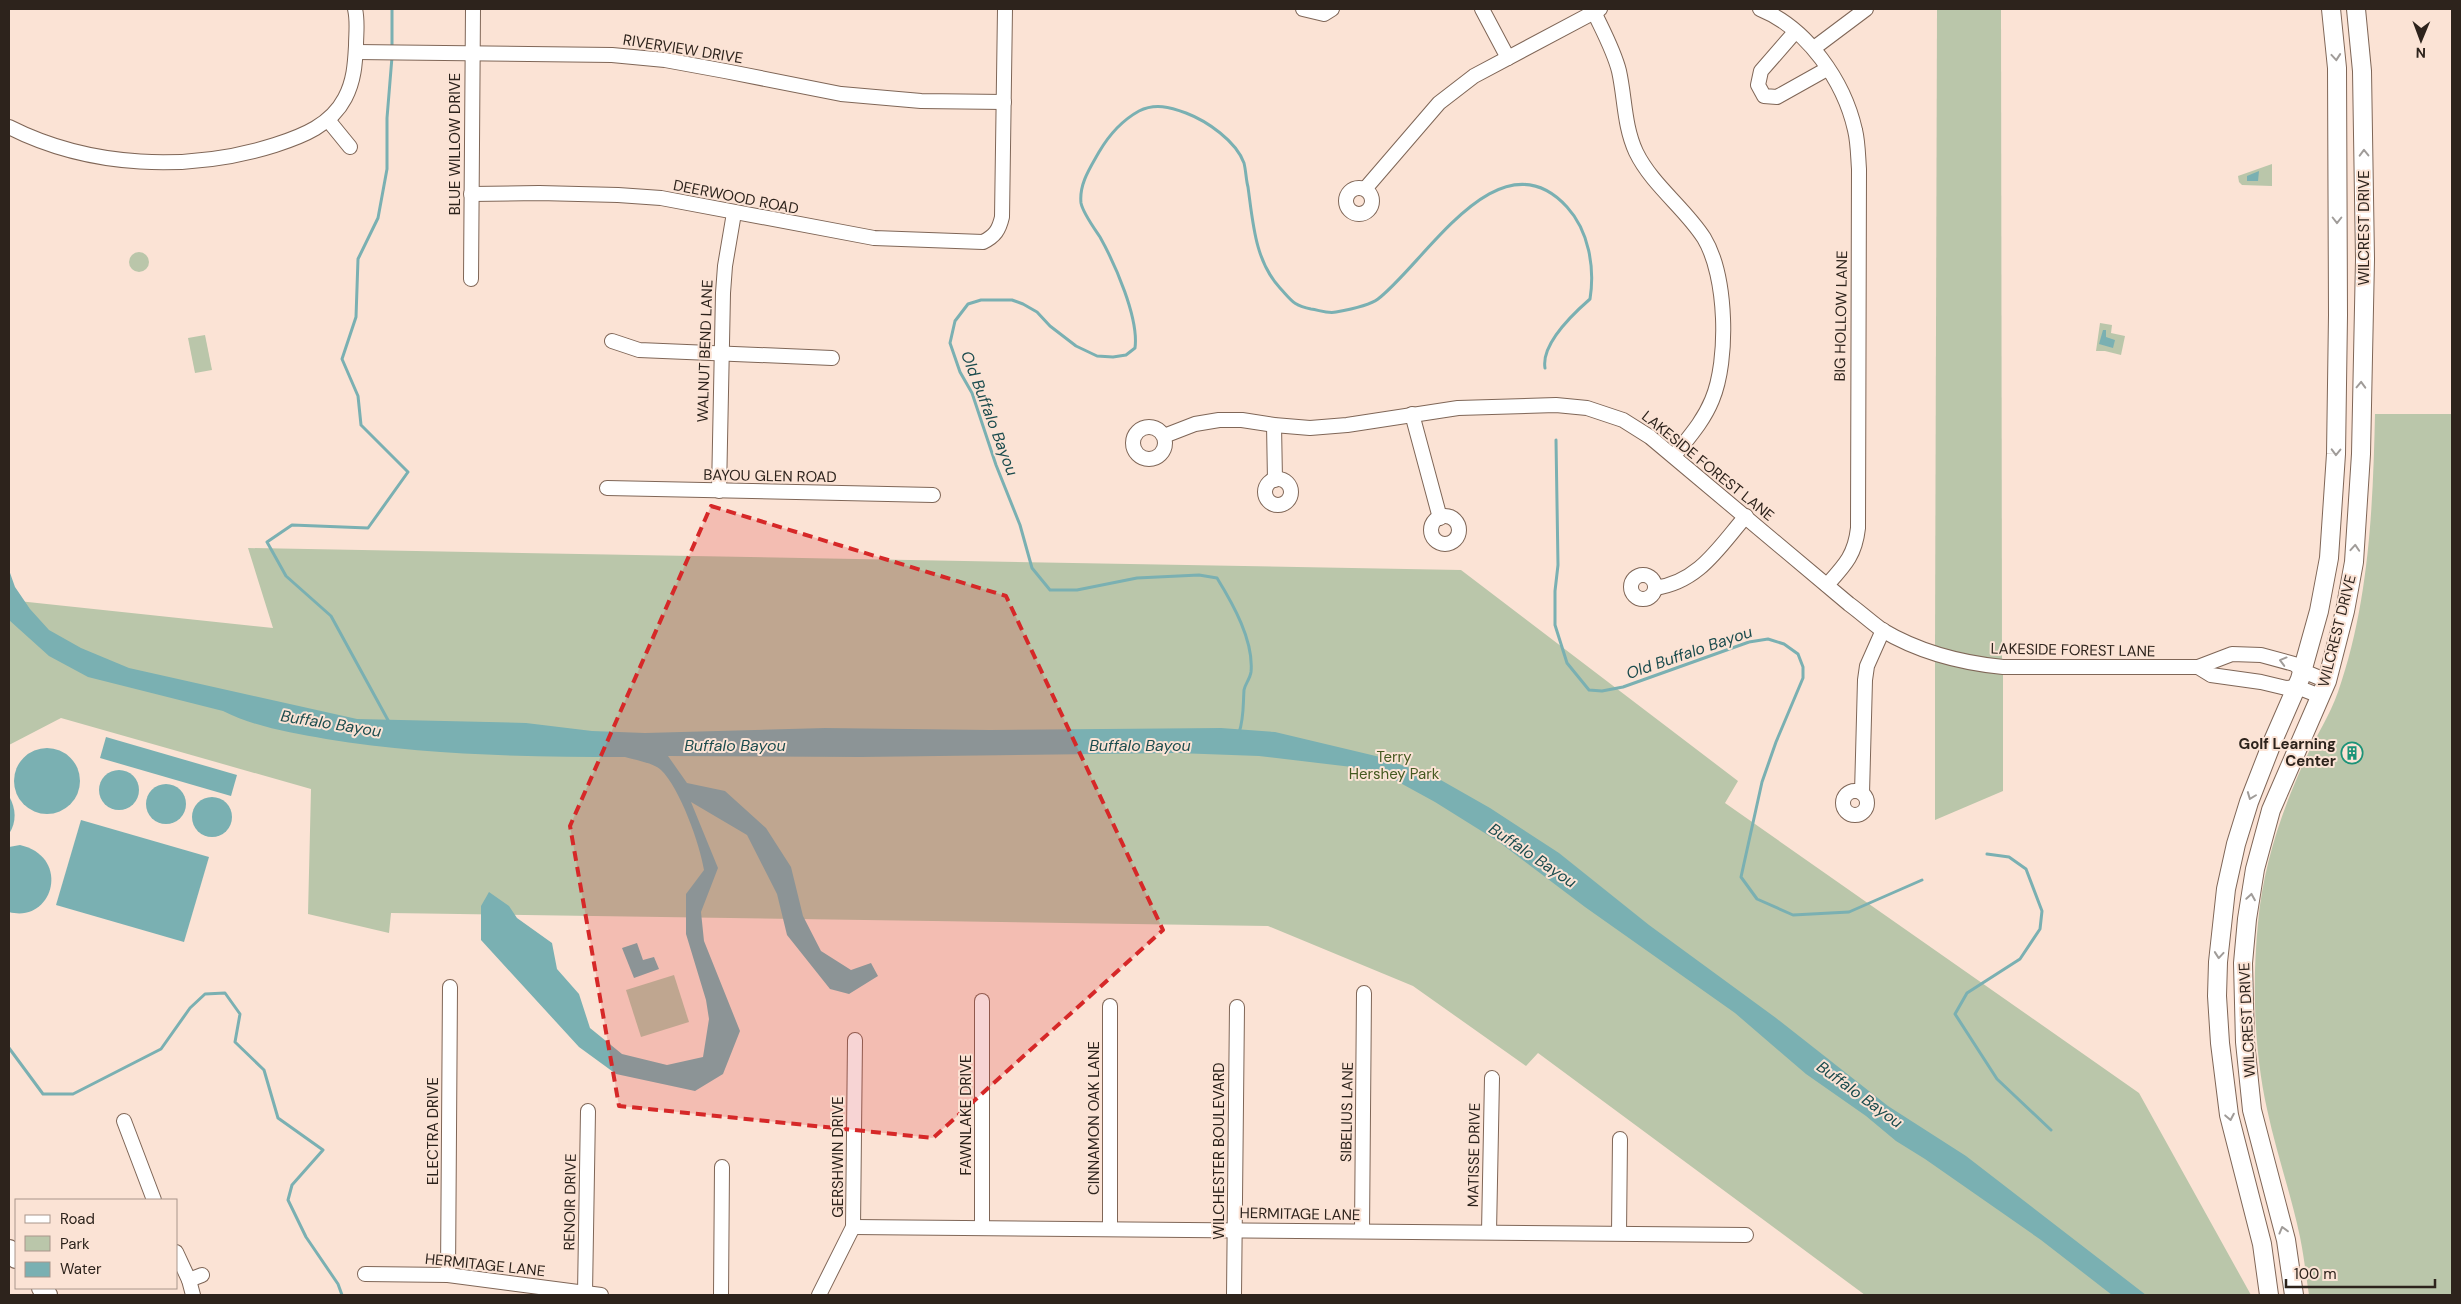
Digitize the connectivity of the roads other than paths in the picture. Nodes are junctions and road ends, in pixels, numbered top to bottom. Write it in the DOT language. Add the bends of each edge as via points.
graph roads {
  1 [pos="355,9"];
  2 [pos="472,9"];
  3 [pos="1005,9"];
  4 [pos="1303,9"];
  5 [pos="1332,9"];
  6 [pos="1482,9"];
  7 [pos="1760,9"];
  8 [pos="1866,9"];
  9 [pos="2331,9"];
  10 [pos="2356,9"];
  11 [pos="1597,10"];
  12 [pos="1795,32"];
  13 [pos="1814,48"];
  14 [pos="356,52"];
  15 [pos="472,54"];
  16 [pos="1508,58"];
  17 [pos="1827,70"];
  18 [pos="1004,102"];
  19 [pos="328,120"];
  20 [pos="9,127"];
  21 [pos="350,147"];
  22 [pos="1365,189"];
  23 [pos="471,194"];
  24 [pos="734,213"];
  25 [pos="471,279"];
  26 [pos="612,341"];
  27 [pos="721,353"];
  28 [pos="832,358"];
  29 [pos="1412,414"];
  30 [pos="1274,425"];
  31 [pos="1164,436"];
  32 [pos="1674,456"];
  33 [pos="1275,480"];
  34 [pos="607,488"];
  35 [pos="718,491"];
  36 [pos="933,495"];
  37 [pos="1746,516"];
  38 [pos="1440,518"];
  39 [pos="1827,585"];
  40 [pos="1655,588"];
  41 [pos="1883,630"];
  42 [pos="2198,668"];
  43 [pos="2300,679"];
  44 [pos="2324,688"];
  45 [pos="1862,793"];
  46 [pos="450,987"];
  47 [pos="1364,993"];
  48 [pos="982,1001"];
  49 [pos="1110,1006"];
  50 [pos="1237,1006"];
  51 [pos="855,1040"];
  52 [pos="1492,1078"];
  53 [pos="588,1111"];
  54 [pos="124,1121"];
  55 [pos="1620,1139"];
  56 [pos="722,1167"];
  57 [pos="154,1199"];
  58 [pos="854,1227"];
  59 [pos="982,1228"];
  60 [pos="1110,1229"];
  61 [pos="1235,1230"];
  62 [pos="1362,1231"];
  63 [pos="1489,1232"];
  64 [pos="1619,1233"];
  65 [pos="1746,1235"];
  66 [pos="178,1255"];
  67 [pos="2290,1263"];
  68 [pos="2265,1267"];
  69 [pos="365,1274"];
  70 [pos="448,1275"];
  71 [pos="585,1293"];
  72 [pos="193,1295"];
  73 [pos="601,1295"];
  74 [pos="721,1295"];
  75 [pos="819,1295"];
  76 [pos="1234,1295"];
  77 [pos="2269,1295"];
  78 [pos="2294,1295"];
  1 -- 14 [label="street" via="358,30"];
  2 -- 15 [label="street, BLUE WILLOW DRIVE"];
  3 -- 18 [label="street"];
  4 -- 5 [label="street" via="1324,14"];
  6 -- 16 [label="street"];
  7 -- 12 [label="street, BIG HOLLOW LANE"];
  8 -- 13 [label="street"];
  9 -- 43 [label="main road, WILCREST DRIVE, one-way" via="2337,68 2336,454 2328,567 2320,611"];
  44 -- 10 [label="main road, WILCREST DRIVE, one-way" via="2345,611 2354,562 2360,464 2365,259 2362,71"];
  11 -- 16 [label="street"];
  11 -- 32 [label="street" via="1619,71 1623,104 1636,152 1704,239 1712,255 1720,287 1722,353 1713,399 1700,424"];
  12 -- 13 [label="street, BIG HOLLOW LANE"];
  12 -- 17 [label="street" via="1761,71 1758,85 1764,96 1777,97"];
  13 -- 17 [label="street, BIG HOLLOW LANE"];
  14 -- 15 [label="street, RIVERVIEW DRIVE"];
  14 -- 19 [label="street" via="350,87"];
  15 -- 18 [label="street, RIVERVIEW DRIVE" via="612,55 717,69 841,94 921,101"];
  15 -- 23 [label="street, BLUE WILLOW DRIVE"];
  16 -- 22 [label="street" via="1474,76 1439,103"];
  17 -- 39 [label="street, BIG HOLLOW LANE" via="1840,89 1855,130 1859,169 1858,528 1850,558"];
  18 -- 24 [label="street, DEERWOOD ROAD" via="1002,217 993,237 983,242 874,238"];
  19 -- 20 [label="street" via="304,135 260,150 211,160 180,162 142,162 95,156"];
  19 -- 21 [label="street"];
  23 -- 24 [label="street, DEERWOOD ROAD" via="661,198"];
  23 -- 25 [label="street, BLUE WILLOW DRIVE"];
  24 -- 27 [label="street, WALNUT BEND LANE" via="725,266"];
  26 -- 27 [label="street" via="639,350"];
  27 -- 28 [label="street"];
  27 -- 35 [label="street, WALNUT BEND LANE"];
  29 -- 30 [label="street, LAKESIDE FOREST LANE" via="1310,428"];
  29 -- 32 [label="street, LAKESIDE FOREST LANE" via="1458,408 1587,408 1623,420"];
  29 -- 38 [label="street"];
  30 -- 31 [label="street, LAKESIDE FOREST LANE" via="1218,420 1195,424"];
  30 -- 33 [label="street"];
  32 -- 37 [label="street, LAKESIDE FOREST LANE"];
  34 -- 35 [label="street, BAYOU GLEN ROAD"];
  35 -- 36 [label="street, BAYOU GLEN ROAD"];
  37 -- 39 [label="street, LAKESIDE FOREST LANE"];
  37 -- 40 [label="street" via="1706,563 1686,580"];
  39 -- 41 [label="street, LAKESIDE FOREST LANE"];
  41 -- 42 [label="street, LAKESIDE FOREST LANE" via="1938,654 1976,664 2003,667"];
  41 -- 45 [label="street" via="1865,680"];
  42 -- 43 [label="street, LAKESIDE FOREST LANE" via="2211,675 2286,688"];
  43 -- 42 [label="street, LAKESIDE FOREST LANE, one-way" via="2294,664 2261,655 2225,655"];
  43 -- 44 [label="street, LAKESIDE FOREST LANE"];
  43 -- 68 [label="main road, WILCREST DRIVE, one-way" via="2265,760 2236,844 2226,889 2218,962 2220,1043 2229,1115"];
  67 -- 44 [label="main road, WILCREST DRIVE, one-way" via="2252,1110 2245,1042 2243,963 2256,869 2271,810"];
  46 -- 70 [label="street, ELECTRA DRIVE"];
  47 -- 62 [label="street, SIBELIUS LANE"];
  48 -- 59 [label="street, FAWNLAKE DRIVE"];
  49 -- 60 [label="street, CINNAMON OAK LANE"];
  50 -- 61 [label="street, WILCHESTER BOULEVARD"];
  51 -- 58 [label="street, GERSHWIN DRIVE"];
  52 -- 63 [label="street, MATISSE DRIVE"];
  53 -- 71 [label="street, RENOIR DRIVE"];
  54 -- 57 [label="street"];
  55 -- 64 [label="street"];
  56 -- 74 [label="street"];
  58 -- 59 [label="street, HERMITAGE LANE"];
  58 -- 75 [label="street, GERSHWIN DRIVE"];
  59 -- 60 [label="street, HERMITAGE LANE"];
  60 -- 61 [label="street, HERMITAGE LANE"];
  61 -- 62 [label="street, HERMITAGE LANE"];
  61 -- 76 [label="street, WILCHESTER BOULEVARD"];
  62 -- 63 [label="street, HERMITAGE LANE"];
  63 -- 64 [label="street, HERMITAGE LANE"];
  64 -- 65 [label="street, HERMITAGE LANE"];
  66 -- 72 [label="street" via="195,1277"];
  67 -- 68 [label="main road"];
  67 -- 78 [label="main road, WILCREST DRIVE"];
  68 -- 77 [label="main road, WILCREST DRIVE"];
  69 -- 70 [label="street, HERMITAGE LANE"];
  70 -- 71 [label="street, HERMITAGE LANE"];
  71 -- 73 [label="street, HERMITAGE LANE"];
}
